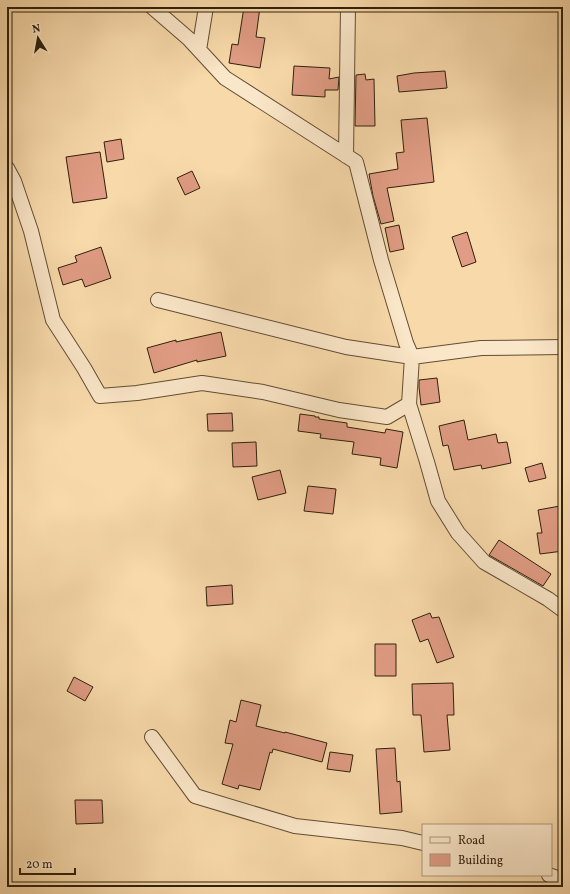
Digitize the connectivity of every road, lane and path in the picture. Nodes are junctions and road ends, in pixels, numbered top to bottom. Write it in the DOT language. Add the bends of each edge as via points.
graph roads {
  1 [pos="152,7"];
  2 [pos="206,7"];
  3 [pos="348,7"];
  4 [pos="199,50"];
  5 [pos="346,156"];
  6 [pos="7,168"];
  7 [pos="158,300"];
  8 [pos="563,347"];
  9 [pos="412,357"];
  10 [pos="408,404"];
  11 [pos="563,610"];
  12 [pos="152,737"];
  13 [pos="422,843"];
  14 [pos="552,876"];
  15 [pos="563,880"];
  1 -- 4 [label="street"];
  2 -- 4 [label="street"];
  3 -- 5 [label="street"];
  4 -- 5 [label="street" via="225,78"];
  5 -- 9 [label="street" via="356,162 382,260"];
  6 -- 10 [label="street" via="31,231 53,320 100,396 202,383 263,392 339,410 387,417"];
  7 -- 9 [label="street" via="346,347"];
  8 -- 9 [label="street" via="481,348"];
  9 -- 10 [label="street"];
  10 -- 11 [label="street" via="438,501 458,533 484,562"];
  12 -- 13 [label="street" via="195,796 295,826 402,838"];
  14 -- 15 [label="street"];
}
